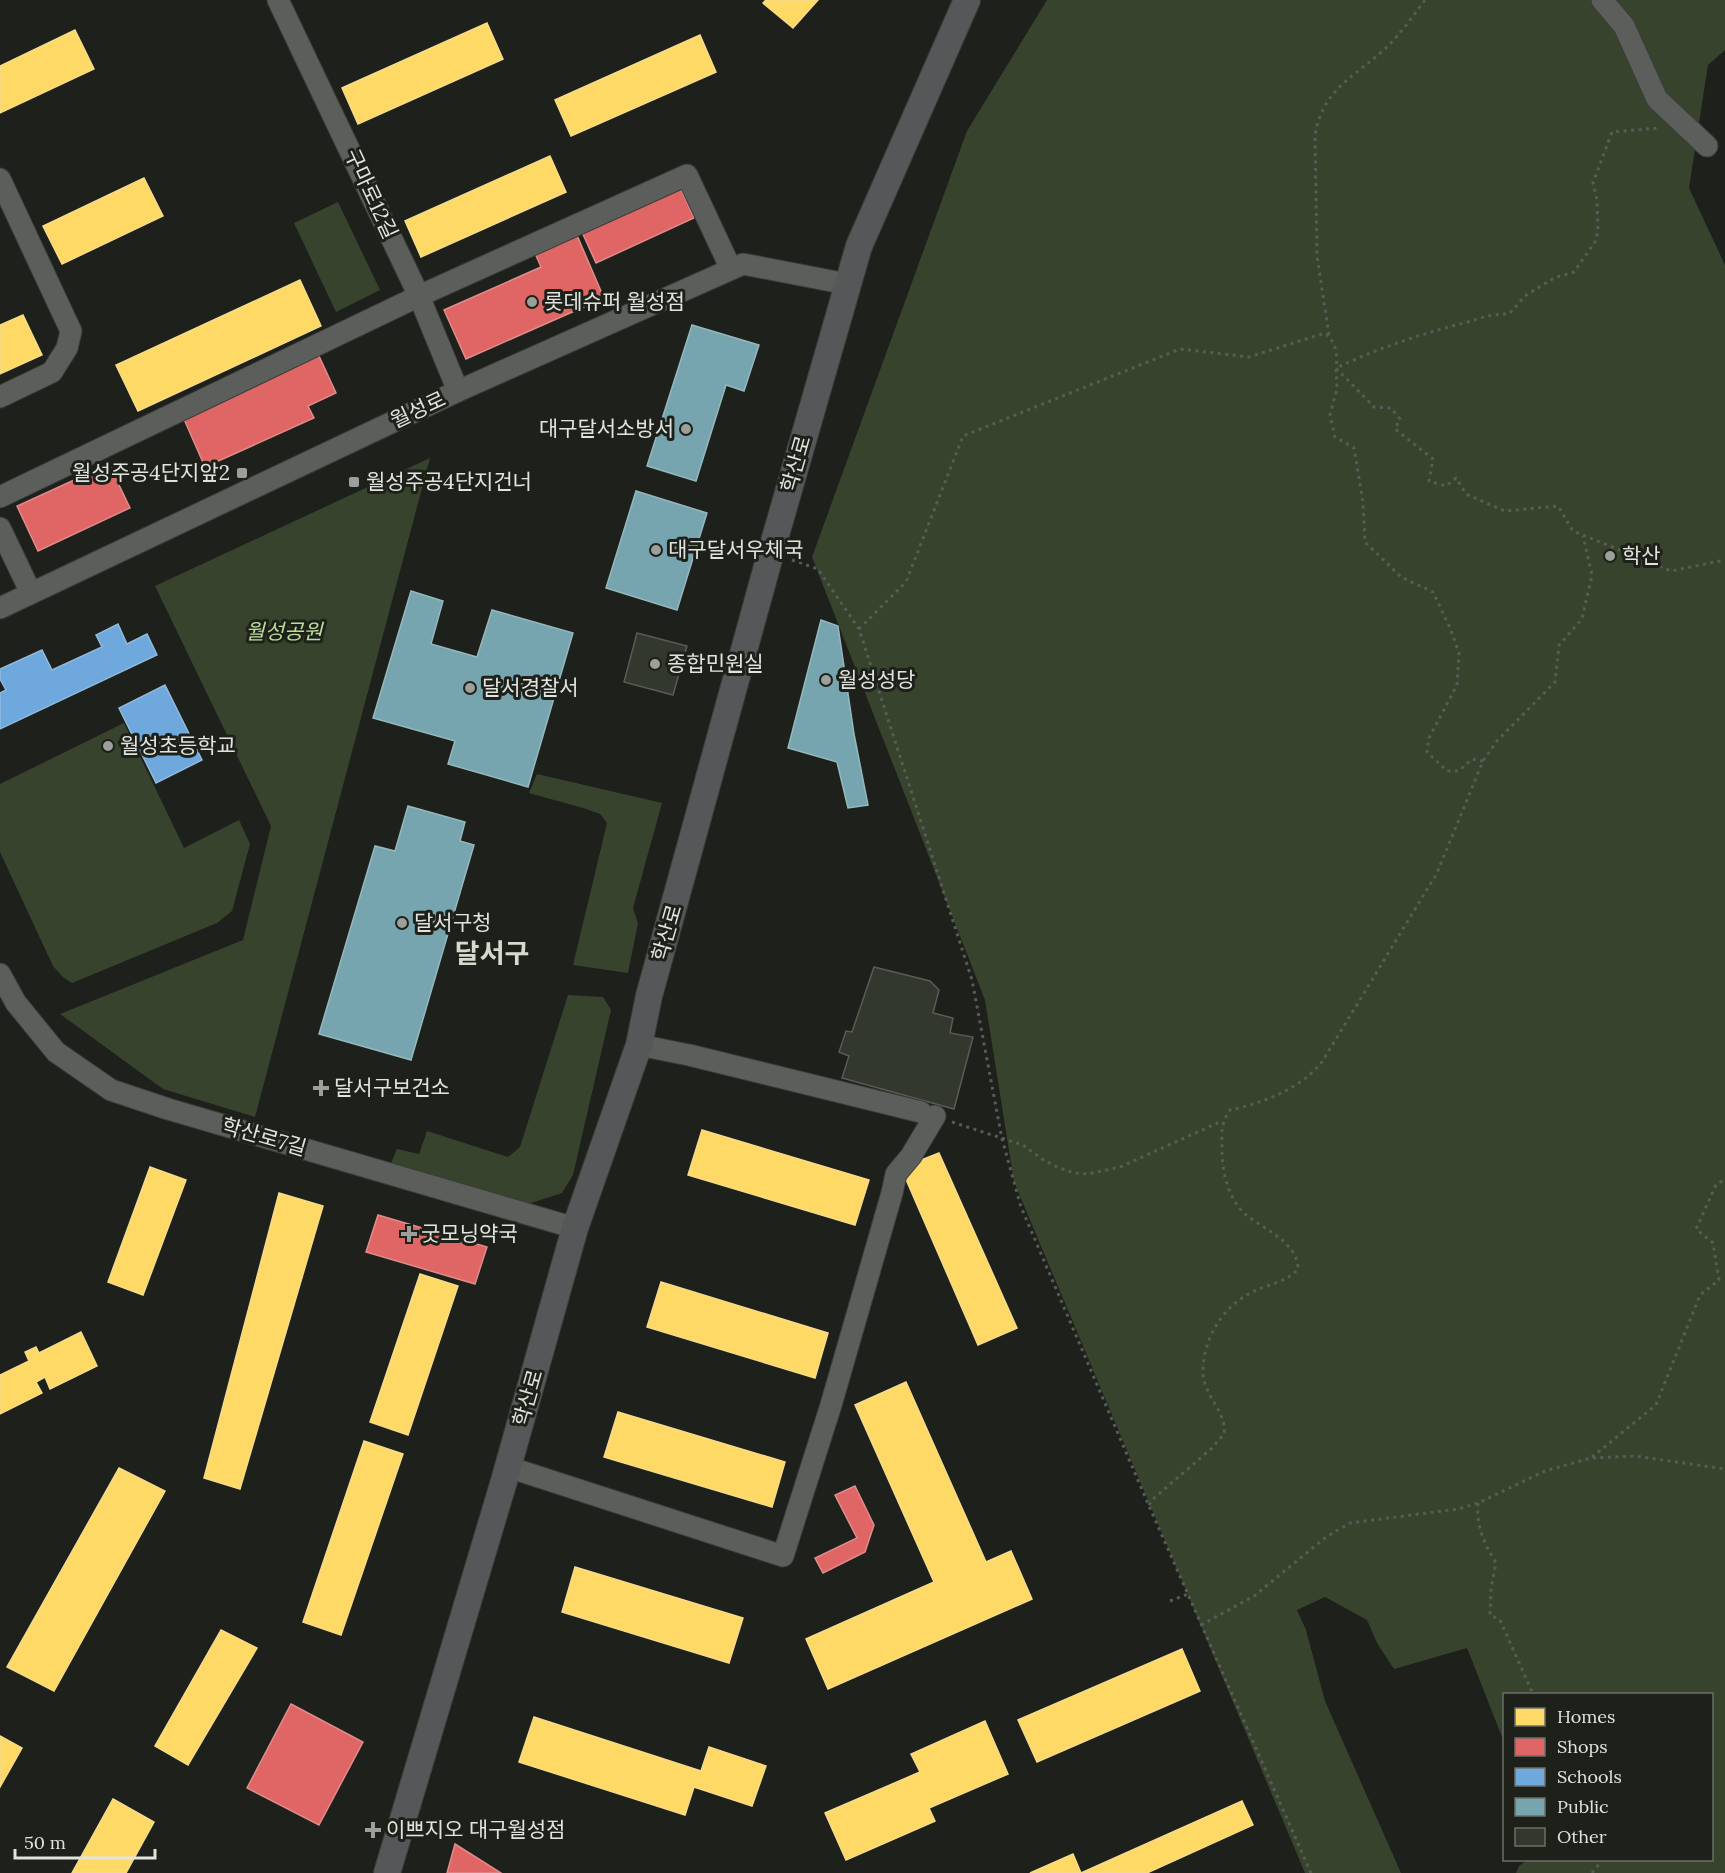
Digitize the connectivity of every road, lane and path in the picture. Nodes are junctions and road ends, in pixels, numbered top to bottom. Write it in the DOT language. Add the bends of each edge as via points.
graph roads {
  1 [pos="278,0"];
  2 [pos="967,0"];
  3 [pos="1425,0"];
  4 [pos="1602,0"];
  5 [pos="1678,119"];
  6 [pos="1707,146"];
  7 [pos="0,179"];
  8 [pos="731,269"];
  9 [pos="847,284"];
  10 [pos="419,296"];
  11 [pos="1330,337"];
  12 [pos="1336,368"];
  13 [pos="458,391"];
  14 [pos="0,397"];
  15 [pos="0,497"];
  16 [pos="0,528"];
  17 [pos="1583,536"];
  18 [pos="771,552"];
  19 [pos="1725,561"];
  20 [pos="32,593"];
  21 [pos="0,608"];
  22 [pos="859,629"];
  23 [pos="1483,761"];
  24 [pos="0,974"];
  25 [pos="639,1045"];
  26 [pos="928,1114"];
  27 [pos="1222,1121"];
  28 [pos="1002,1139"];
  29 [pos="1725,1179"];
  30 [pos="575,1228"];
  31 [pos="1591,1458"];
  32 [pos="508,1467"];
  33 [pos="1725,1469"];
  34 [pos="1478,1503"];
  35 [pos="1149,1506"];
  36 [pos="1188,1594"];
  37 [pos="1170,1601"];
  38 [pos="1201,1625"];
  39 [pos="1532,1693"];
  40 [pos="387,1873"];
  41 [pos="1311,1873"];
  1 -- 10 [label="street, 구마로12길"];
  2 -- 9 [label="main road, 학산로" via="859,246"];
  3 -- 11 [label="path" via="1393,41 1333,92 1317,123 1317,256"];
  4 -- 5 [label="street" via="1624,26 1657,99"];
  5 -- 6 [label="street"];
  5 -- 12 [label="path" via="1659,128 1612,132 1593,183 1598,231 1574,272 1554,278 1525,296 1509,314 1491,314 1440,329"];
  7 -- 14 [label="street" via="71,331 68,348 52,372"];
  8 -- 9 [label="street, 월성로" via="743,264"];
  8 -- 10 [label="street" via="687,175"];
  8 -- 13 [label="street, 월성로"];
  9 -- 18 [label="main road, 학산로"];
  10 -- 13 [label="street, 구마로12길"];
  10 -- 15 [label="street"];
  11 -- 12 [label="path" via="1338,355"];
  11 -- 22 [label="path" via="1325,333 1248,357 1180,349 963,436 906,582"];
  12 -- 17 [label="path" via="1374,407 1391,408 1400,419 1395,429 1433,459 1429,481 1446,486 1456,478 1466,494 1505,511 1558,507 1573,531"];
  12 -- 23 [label="path" via="1337,389 1330,415 1335,437 1354,448 1365,542 1401,577 1433,592 1459,653 1457,685 1429,738 1427,752 1447,771 1459,771 1472,759"];
  13 -- 20 [label="street, 월성로"];
  16 -- 20 [label="street"];
  17 -- 19 [label="path" via="1671,571"];
  17 -- 23 [label="path" via="1592,575 1582,619 1559,645 1555,682 1497,741"];
  18 -- 22 [label="path" via="818,569"];
  18 -- 25 [label="main road, 학산로" via="649,996"];
  20 -- 21 [label="street, 월성로"];
  22 -- 28 [label="path" via="972,980"];
  23 -- 27 [label="path" via="1437,873 1322,1062 1305,1079 1270,1099 1230,1110"];
  24 -- 30 [label="street, 학산로7길" via="16,1004 56,1052 111,1090"];
  25 -- 26 [label="street"];
  25 -- 30 [label="main road, 학산로"];
  26 -- 28 [label="path"];
  26 -- 32 [label="street" via="911,1156 896,1174 831,1405 783,1556"];
  27 -- 28 [label="path" via="1120,1167 1088,1174 1057,1167 1023,1145"];
  27 -- 35 [label="path" via="1223,1170 1232,1195 1245,1214 1287,1246 1298,1269 1242,1297 1218,1323 1203,1375 1223,1421 1224,1434"];
  28 -- 35 [label="path" via="1021,1207"];
  29 -- 31 [label="path" via="1716,1185 1696,1230 1713,1243 1719,1280 1700,1295 1656,1405"];
  30 -- 32 [label="main road, 학산로"];
  31 -- 33 [label="path" via="1635,1456"];
  31 -- 34 [label="path" via="1545,1471"];
  32 -- 40 [label="main road, 학산로"];
  34 -- 38 [label="path" via="1350,1523 1326,1537 1254,1596"];
  34 -- 39 [label="path" via="1477,1517 1484,1543 1496,1563 1490,1615 1500,1620"];
  35 -- 36 [label="path"];
  36 -- 37 [label="path"];
  36 -- 38 [label="path"];
  38 -- 41 [label="path"];
}
